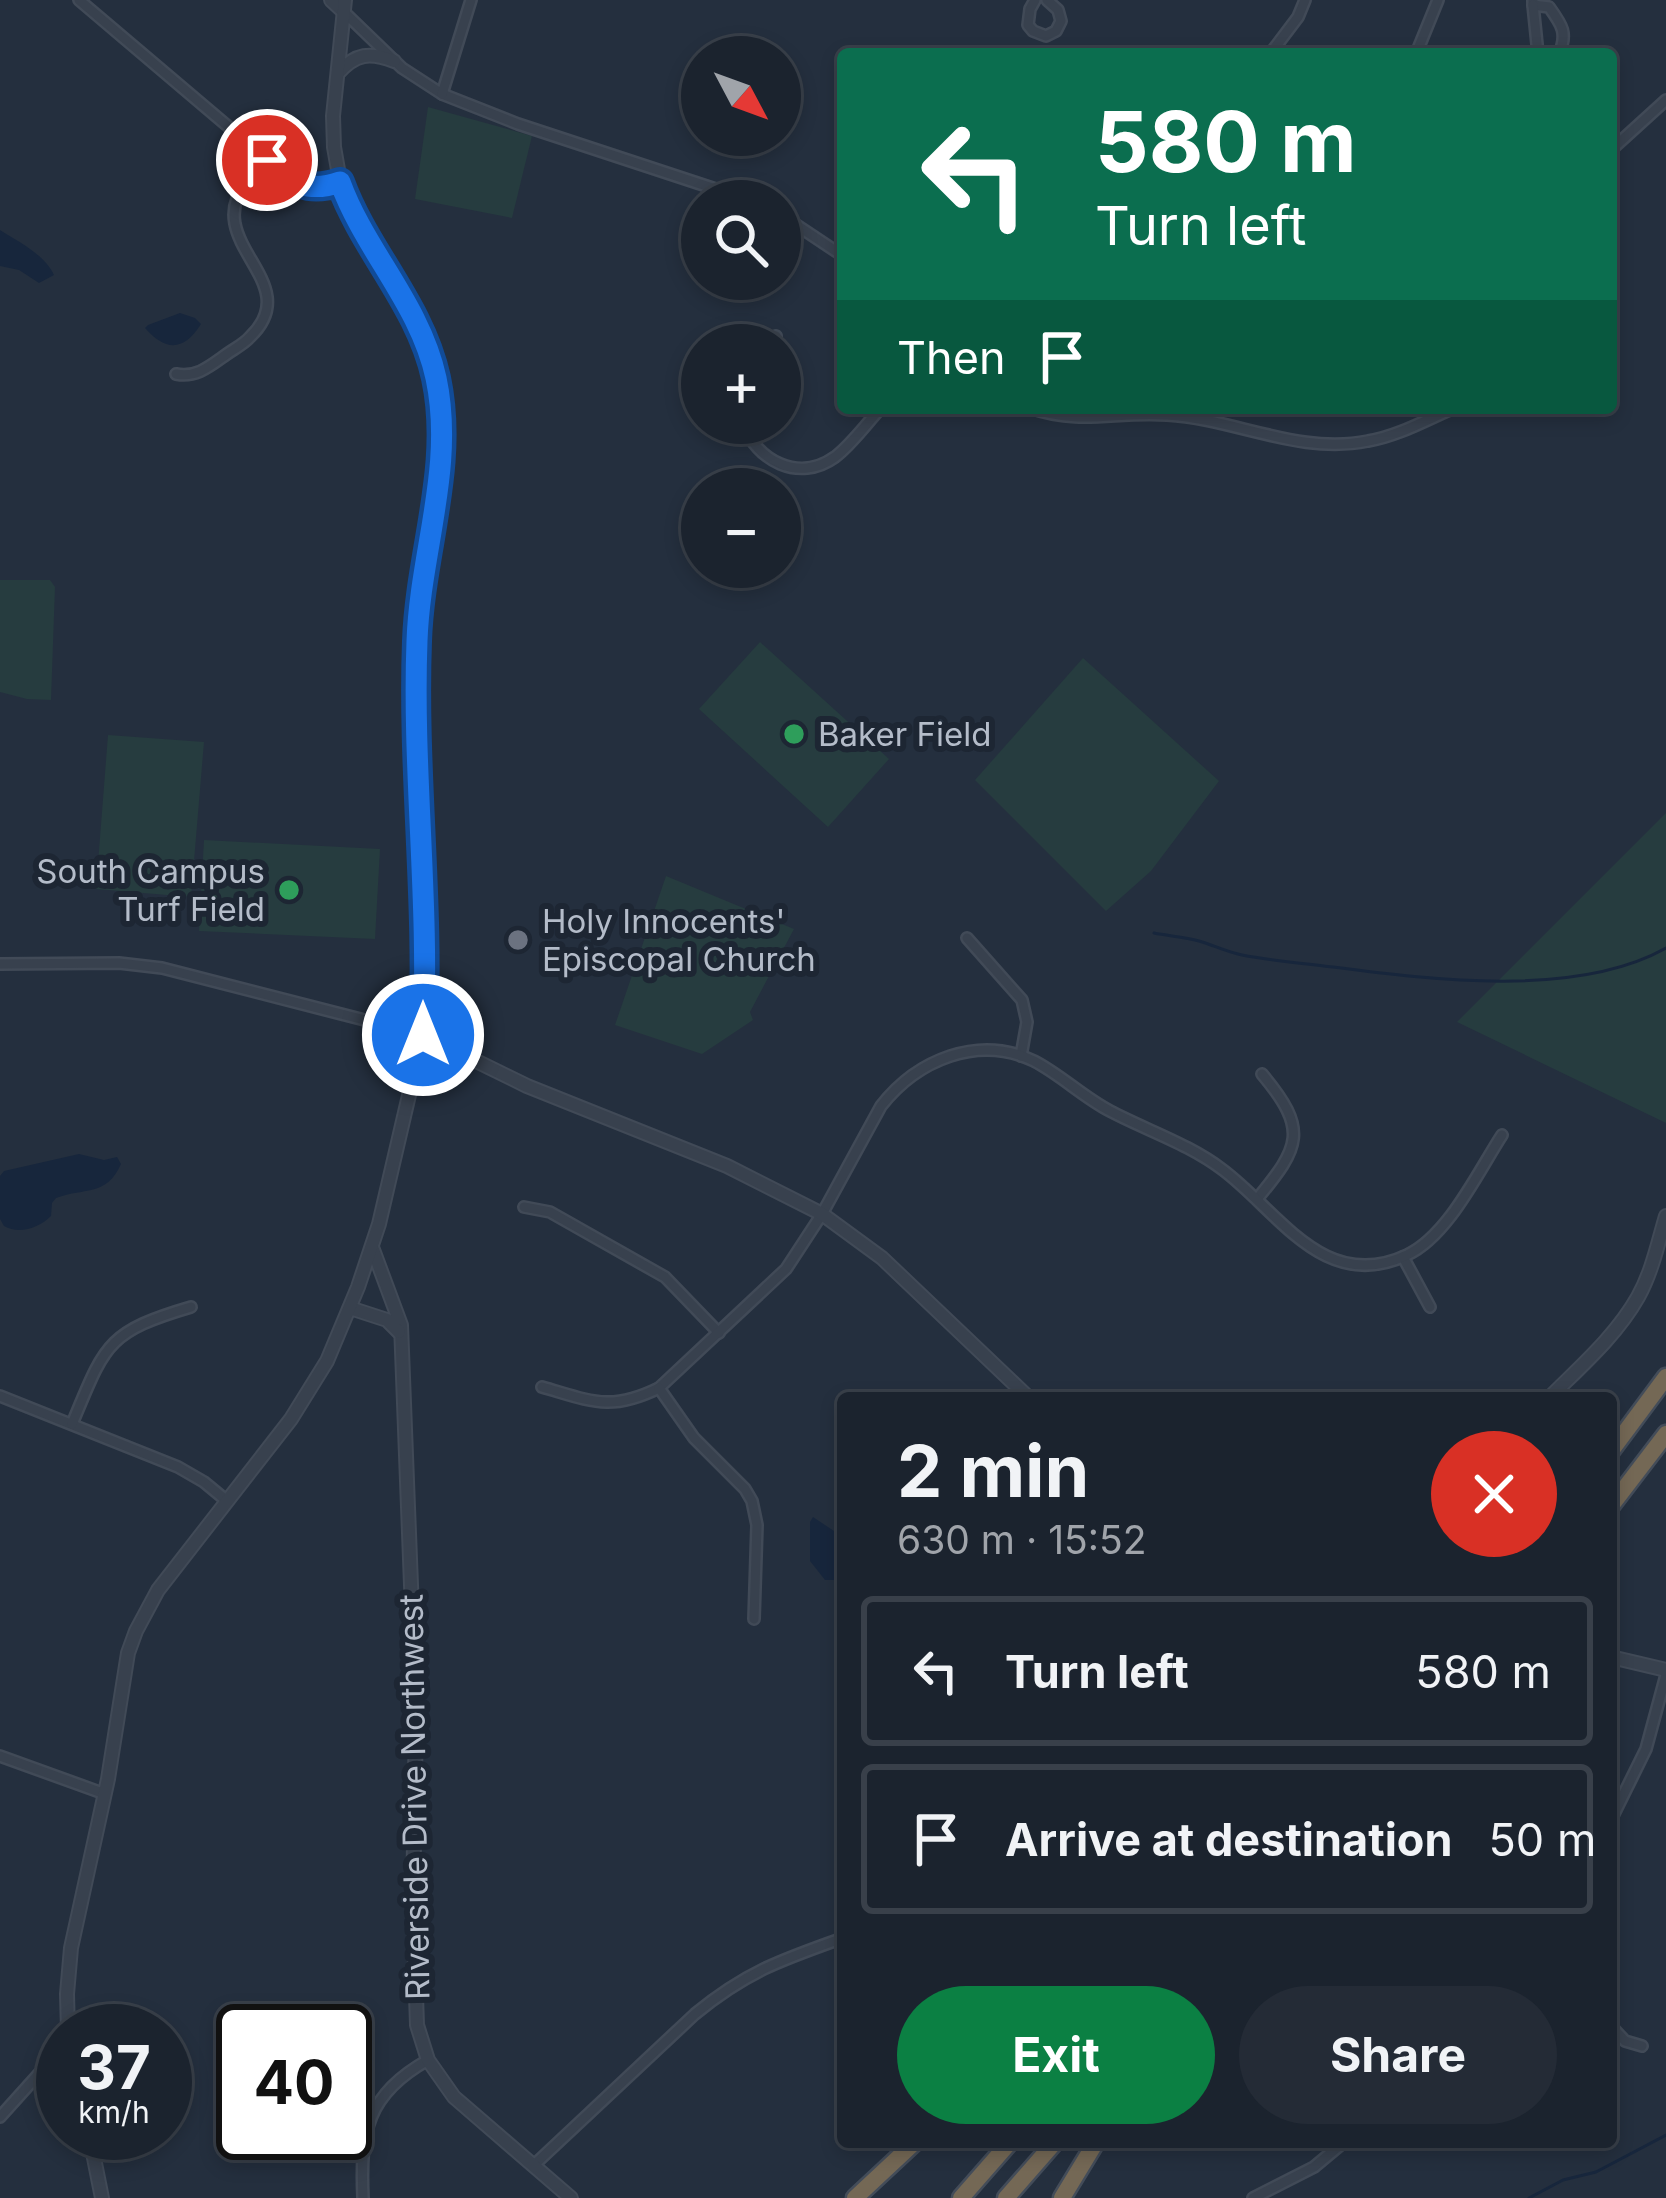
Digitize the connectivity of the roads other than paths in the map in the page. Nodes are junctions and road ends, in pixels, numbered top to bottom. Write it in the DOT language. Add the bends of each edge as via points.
graph roads {
  1 [pos="79,0"];
  2 [pos="331,0"];
  3 [pos="470,0"];
  4 [pos="1035,0"];
  5 [pos="1047,0"];
  6 [pos="1306,0"];
  7 [pos="1438,0"];
  8 [pos="1533,2"];
  9 [pos="344,6"];
  10 [pos="1274,48"];
  11 [pos="1418,48"];
  12 [pos="1537,48"];
  13 [pos="1562,48"];
  14 [pos="394,61"];
  15 [pos="338,74"];
  16 [pos="442,94"];
  17 [pos="1666,100"];
  18 [pos="1617,145"];
  19 [pos="267,160"];
  20 [pos="688,180"];
  21 [pos="340,182"];
  22 [pos="801,228"];
  23 [pos="837,252"];
  24 [pos="176,374"];
  25 [pos="876,414"];
  26 [pos="1048,414"];
  27 [pos="1136,414"];
  28 [pos="1136,414"];
  29 [pos="1440,414"];
  30 [pos="753,444"];
  31 [pos="967,938"];
  32 [pos="0,964"];
  33 [pos="423,1035"];
  34 [pos="1022,1056"];
  35 [pos="1262,1074"];
  36 [pos="1502,1135"];
  37 [pos="1257,1198"];
  38 [pos="524,1207"];
  39 [pos="821,1214"];
  40 [pos="1666,1216"];
  41 [pos="372,1247"];
  42 [pos="1403,1257"];
  43 [pos="1430,1306"];
  44 [pos="190,1307"];
  45 [pos="350,1308"];
  46 [pos="400,1333"];
  47 [pos="719,1333"];
  48 [pos="1666,1377"];
  49 [pos="542,1388"];
  50 [pos="658,1388"];
  51 [pos="1023,1392"];
  52 [pos="1555,1392"];
  53 [pos="0,1396"];
  54 [pos="72,1424"];
  55 [pos="1666,1434"];
  56 [pos="1617,1443"];
  57 [pos="1617,1498"];
  58 [pos="227,1501"];
  59 [pos="754,1619"];
  60 [pos="1617,1659"];
  61 [pos="1666,1672"];
  62 [pos="0,1756"];
  63 [pos="105,1794"];
  64 [pos="1617,1807"];
  65 [pos="837,1940"];
  66 [pos="67,2004"];
  67 [pos="1617,2032"];
  68 [pos="1642,2046"];
  69 [pos="428,2060"];
  70 [pos="36,2077"];
  71 [pos="0,2117"];
  72 [pos="909,2148"];
  73 [pos="1005,2148"];
  74 [pos="1050,2148"];
  75 [pos="1092,2148"];
  76 [pos="1337,2148"];
  77 [pos="94,2160"];
  78 [pos="534,2165"];
  79 [pos="102,2198"];
  80 [pos="364,2198"];
  81 [pos="572,2198"];
  82 [pos="855,2198"];
  83 [pos="962,2198"];
  84 [pos="1006,2198"];
  85 [pos="1062,2198"];
  86 [pos="1252,2198"];
  1 -- 19 [label="street"];
  2 -- 9 [label="street"];
  3 -- 16 [label="street"];
  4 -- 5 [label="street" via="1028,26 1046,36 1060,21"];
  6 -- 10 [label="street"];
  7 -- 11 [label="street"];
  8 -- 12 [label="street"];
  8 -- 13 [label="street" via="1560,22"];
  9 -- 14 [label="street"];
  9 -- 15 [label="street"];
  14 -- 15 [label="street" via="366,54"];
  14 -- 16 [label="street"];
  15 -- 21 [label="street" via="333,133"];
  16 -- 20 [label="street"];
  17 -- 18 [label="street"];
  19 -- 21 [label="street" via="301,185"];
  19 -- 24 [label="street" via="240,191 234,218 266,284 264,318 201,373"];
  21 -- 33 [label="street" via="420,327 442,413 441,481 417,643"];
  22 -- 23 [label="street"];
  25 -- 30 [label="street" via="839,454 809,467 788,467"];
  26 -- 27 [label="street"];
  28 -- 29 [label="street" via="1338,445"];
  31 -- 34 [label="street" via="1022,1000"];
  32 -- 33 [label="street" via="162,968"];
  33 -- 39 [label="street"];
  33 -- 41 [label="street"];
  34 -- 37 [label="street" via="1088,1100 1204,1156"];
  34 -- 39 [label="street" via="964,1052 909,1076 881,1106"];
  35 -- 37 [label="street" via="1286,1106 1293,1138 1286,1163"];
  36 -- 42 [label="street" via="1442,1227"];
  37 -- 42 [label="street" via="1298,1240 1328,1257 1368,1264"];
  38 -- 47 [label="street" via="550,1212 664,1277"];
  39 -- 47 [label="street" via="786,1269"];
  39 -- 51 [label="street" via="882,1258"];
  40 -- 52 [label="street" via="1639,1296"];
  41 -- 45 [label="street"];
  41 -- 46 [label="street, Riverside Drive Northwest"];
  42 -- 43 [label="street"];
  44 -- 54 [label="street" via="137,1324 111,1345"];
  45 -- 46 [label="street"];
  45 -- 58 [label="street" via="305,1397"];
  46 -- 69 [label="street, Riverside Drive Northwest" via="416,1697 415,1984"];
  47 -- 50 [label="street"];
  48 -- 56 [label="highway"];
  49 -- 50 [label="street" via="610,1403"];
  50 -- 59 [label="street" via="752,1501"];
  53 -- 54 [label="street"];
  54 -- 58 [label="street" via="178,1467"];
  55 -- 57 [label="highway"];
  58 -- 63 [label="street" via="136,1631"];
  60 -- 61 [label="street"];
  61 -- 64 [label="street" via="1646,1747"];
  62 -- 63 [label="street"];
  63 -- 66 [label="street" via="71,1948"];
  65 -- 78 [label="street" via="723,1991"];
  67 -- 68 [label="street"];
  69 -- 78 [label="street, Riverside Drive Northwest" via="454,2097"];
  69 -- 80 [label="street" via="405,2072 372,2111"];
  70 -- 71 [label="street"];
  72 -- 82 [label="highway"];
  73 -- 83 [label="highway"];
  74 -- 84 [label="highway"];
  75 -- 85 [label="highway"];
  76 -- 86 [label="street"];
  77 -- 79 [label="street"];
  78 -- 81 [label="street, Riverside Drive Northwest"];
}
